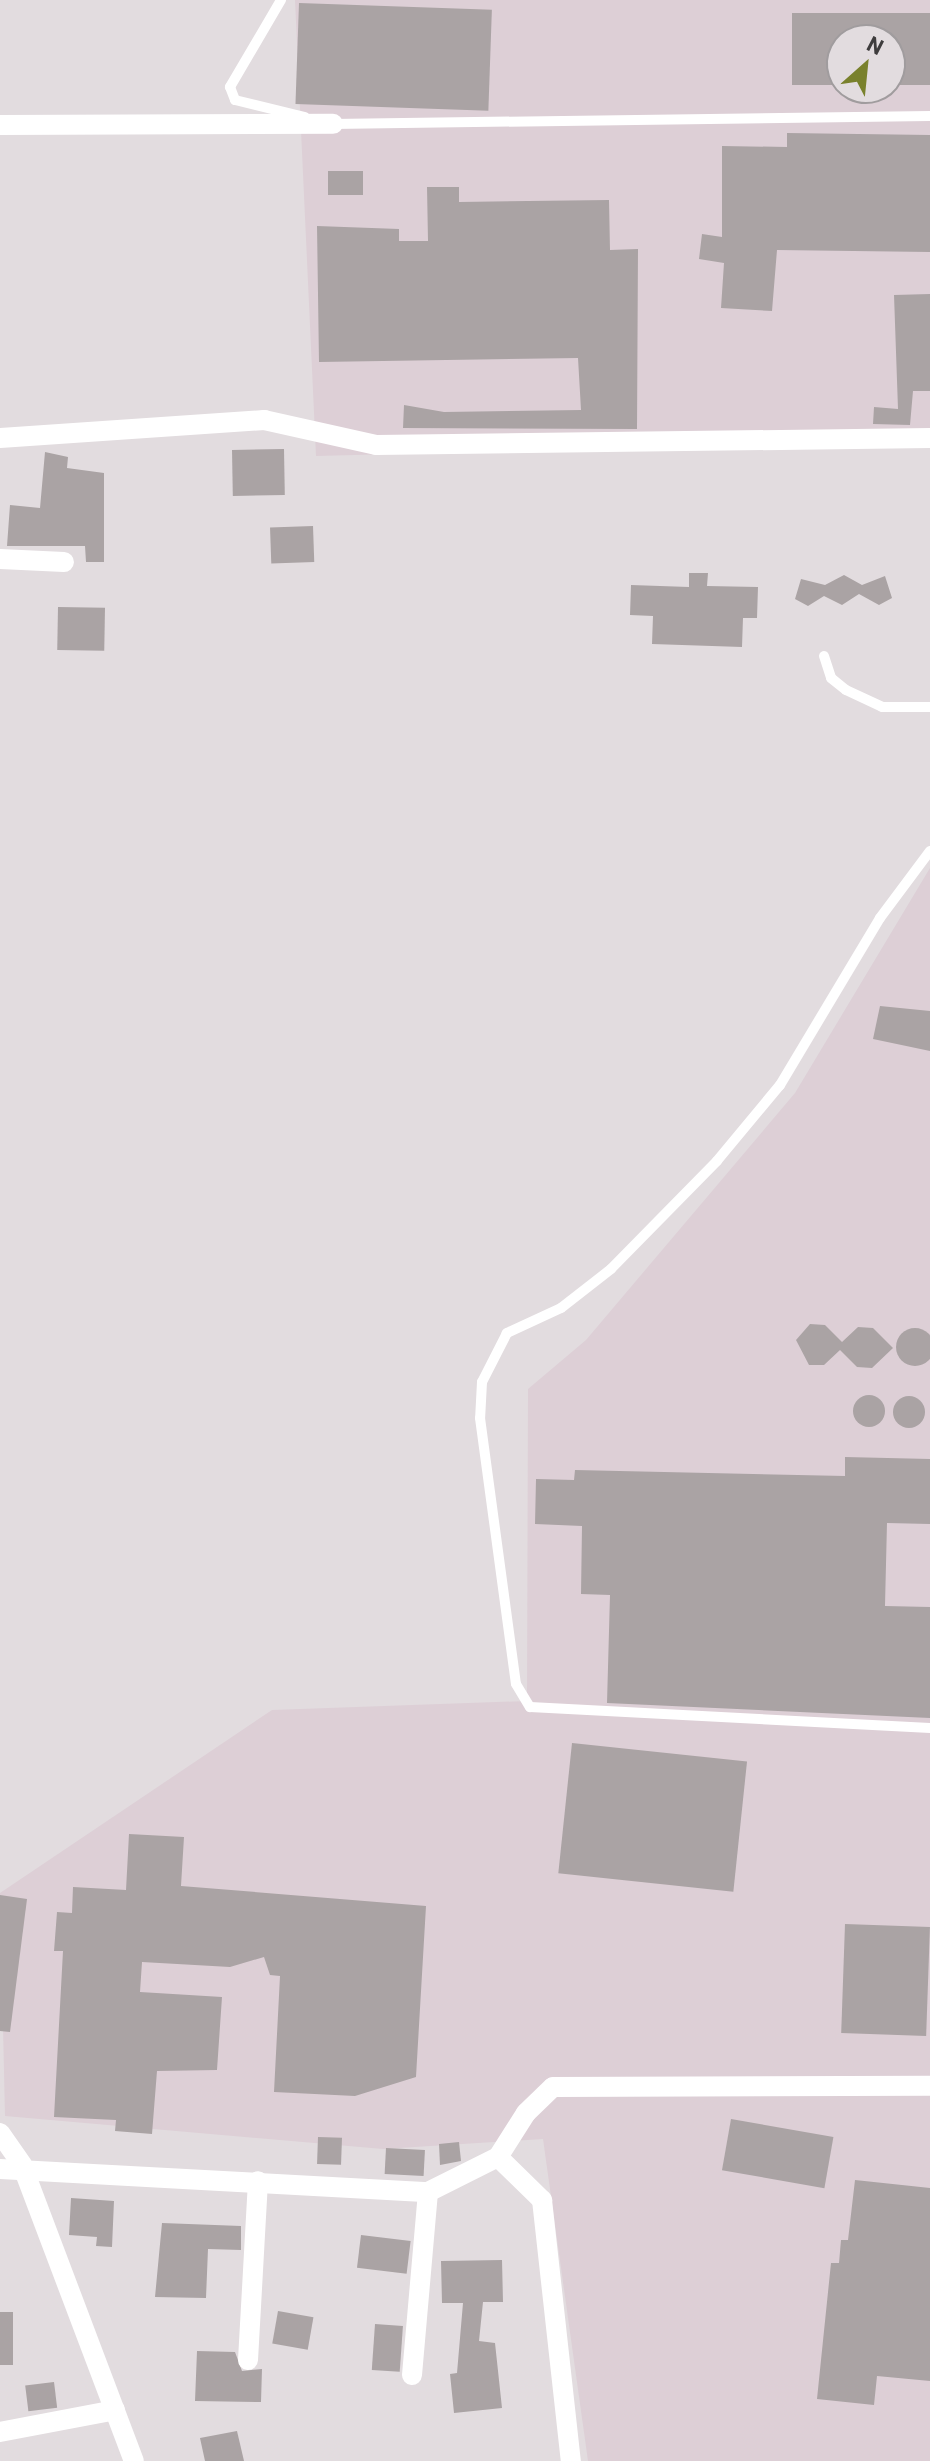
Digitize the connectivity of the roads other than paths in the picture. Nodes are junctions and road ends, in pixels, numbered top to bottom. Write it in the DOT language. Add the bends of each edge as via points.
graph roads {
  1 [pos="281,0"];
  2 [pos="930,116"];
  3 [pos="333,124"];
  4 [pos="0,125"];
  5 [pos="0,438"];
  6 [pos="930,438"];
  7 [pos="0,559"];
  8 [pos="64,562"];
  9 [pos="824,656"];
  10 [pos="930,707"];
  11 [pos="930,851"];
  12 [pos="930,1728"];
  13 [pos="930,2086"];
  14 [pos="0,2133"];
  15 [pos="498,2157"];
  16 [pos="22,2165"];
  17 [pos="0,2169"];
  18 [pos="258,2181"];
  19 [pos="428,2192"];
  20 [pos="248,2360"];
  21 [pos="412,2375"];
  22 [pos="115,2410"];
  23 [pos="0,2432"];
  24 [pos="134,2461"];
  25 [pos="571,2461"];
  1 -- 3 [label="lane" via="239,64 230,87 235,100"];
  2 -- 3 [label="lane"];
  3 -- 4 [label="street"];
  5 -- 6 [label="street" via="264,420 376,445"];
  7 -- 8 [label="street"];
  9 -- 10 [label="lane" via="831,678 846,690 882,707"];
  11 -- 12 [label="lane" via="880,918 780,1085 717,1161 611,1269 561,1308 507,1333 482,1382 480,1418 516,1684 530,1707"];
  13 -- 15 [label="street" via="553,2087 526,2113"];
  14 -- 16 [label="street"];
  15 -- 19 [label="street"];
  15 -- 25 [label="street" via="542,2200"];
  16 -- 17 [label="street"];
  16 -- 18 [label="street"];
  16 -- 22 [label="street"];
  18 -- 19 [label="street"];
  18 -- 20 [label="street"];
  19 -- 21 [label="street"];
  22 -- 23 [label="street"];
  22 -- 24 [label="street"];
}
